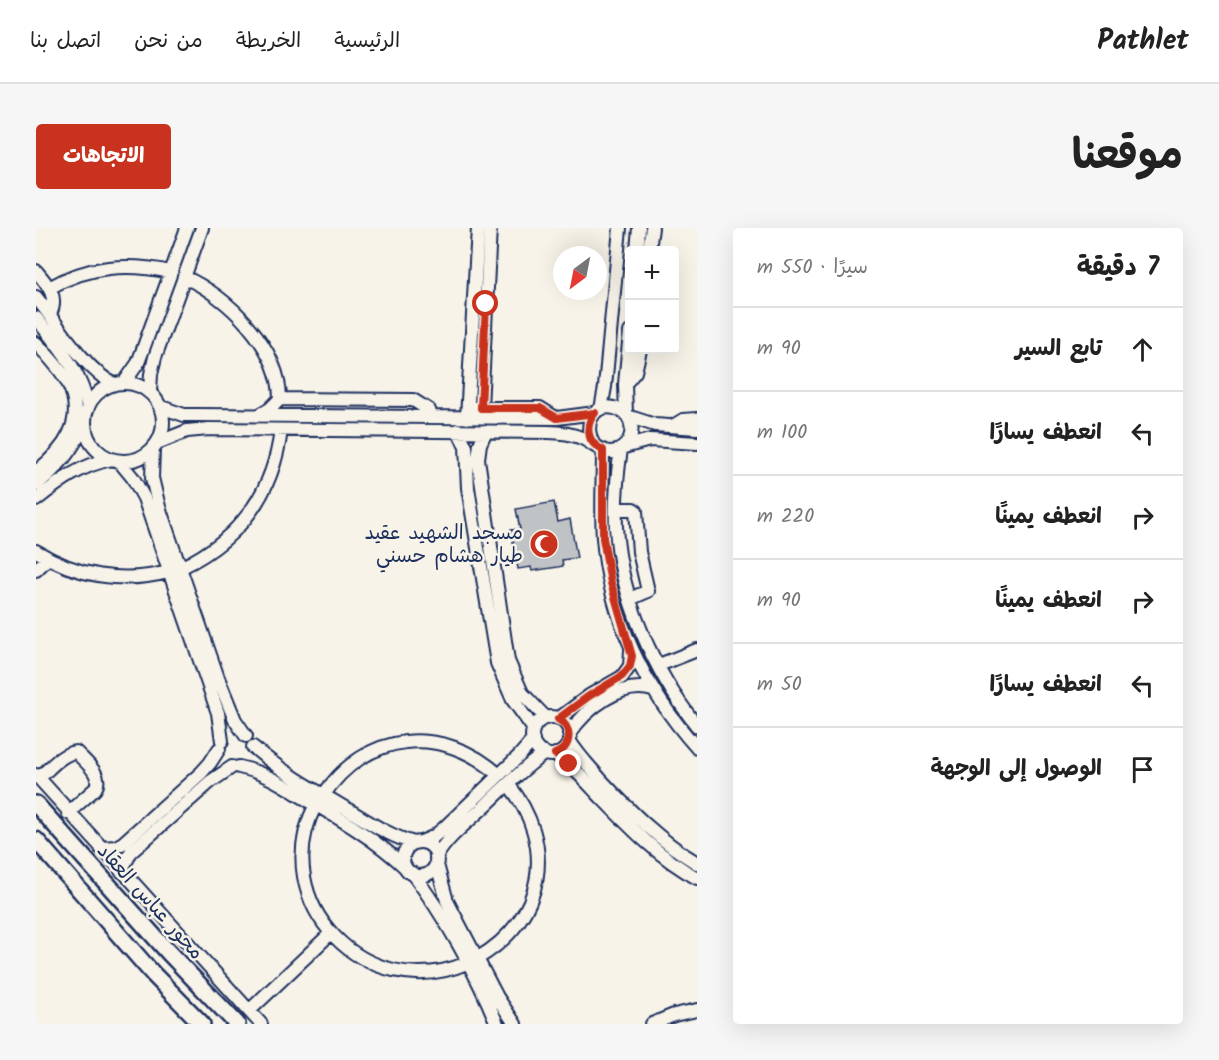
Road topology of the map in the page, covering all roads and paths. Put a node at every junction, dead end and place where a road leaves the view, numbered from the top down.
1 (187, 228) edge
2 (202, 228) edge
3 (478, 228) edge
4 (490, 228) edge
5 (620, 228) edge
6 (639, 228) edge
7 (652, 228) edge
8 (637, 246) edge
9 (650, 246) edge
10 (36, 270) edge
11 (171, 272) junction
12 (184, 277) junction
13 (50, 288) junction
14 (36, 297) edge
15 (50, 314) junction
16 (36, 318) edge
17 (36, 335) edge
18 (36, 343) edge
19 (60, 348) junction
20 (628, 354) edge
21 (639, 354) edge
22 (119, 384) junction
23 (625, 384) junction
24 (150, 392) junction
25 (280, 399) junction
26 (161, 407) junction
27 (88, 408) junction
28 (481, 408) junction
29 (598, 411) junction
30 (467, 412) junction
31 (627, 415) junction
32 (258, 416) junction
33 (431, 417) junction
34 (557, 418) junction
35 (697, 419) edge
36 (85, 421) junction
37 (672, 426) junction
38 (697, 428) edge
39 (281, 430) junction
40 (458, 430) junction
41 (486, 431) junction
42 (697, 443) edge
43 (155, 446) junction
44 (598, 448) junction
45 (622, 448) junction
46 (116, 460) junction
47 (36, 472) edge
48 (36, 485) edge
49 (36, 500) edge
50 (616, 509) junction
51 (36, 551) edge
52 (48, 558) junction
53 (36, 570) edge
54 (174, 570) junction
55 (630, 599) junction
56 (630, 645) junction
57 (697, 650) edge
58 (659, 665) junction
59 (653, 690) junction
60 (552, 718) junction
61 (697, 725) edge
62 (533, 734) junction
63 (569, 737) junction
64 (249, 741) junction
65 (220, 745) junction
66 (697, 748) edge
67 (550, 754) junction
68 (236, 767) junction
69 (37, 777) edge
70 (504, 780) junction
71 (320, 800) junction
72 (36, 804) edge
73 (68, 813) junction
74 (36, 840) edge
75 (418, 842) junction
76 (100, 848) junction
77 (436, 859) junction
78 (697, 863) edge
79 (408, 870) junction
80 (121, 871) junction
81 (697, 878) edge
82 (150, 932) junction
83 (331, 933) junction
84 (134, 952) junction
85 (169, 953) junction
86 (472, 960) junction
87 (154, 975) junction
88 (697, 1010) edge
89 (249, 1011) junction
90 (202, 1024) edge
91 (237, 1024) edge
92 (261, 1024) edge
93 (497, 1024) edge
94 (516, 1024) edge
95 (652, 1024) edge

1 - 11 street
2 - 12 street
3 - 30 street
4 - 28 street
5 - 29 street
6 - 8 street
7 - 9 street
10 - 13 street
11 - 13 street
11 - 22 street
12 - 24 street
12 - 25 street
13 - 15 street
14 - 15 street
15 - 22 street
16 - 19 street
17 - 19 street
18 - 47 street
19 - 27 street
20 - 23 street
21 - 23 street
22 - 24 street
22 - 27 street
23 - 31 street
24 - 26 street
25 - 32 street
25 - 33 street
26 - 32 street
26 - 43 street
27 - 36 street
28 - 30 street
28 - 34 street
29 - 31 street
29 - 34 street
29 - 44 street
30 - 33 street
30 - 34 street
31 - 37 street
31 - 45 street
32 - 33 street
35 - 37 street
36 - 46 street
36 - 48 street
37 - 38 street
39 - 40 street
39 - 43 street
39 - 54 street
40 - 41 street
40 - 62 street
41 - 44 street
41 - 60 street
42 - 45 street
43 - 46 street
43 - 54 street
44 - 45 street
44 - 56 street
45 - 50 street
46 - 49 street
46 - 54 street
50 - 55 street
50 - 55 street
51 - 52 street
52 - 53 street
52 - 54 street
54 - 64 street
54 - 65 street
55 - 58 street
56 - 59 street
56 - 60 street
57 - 58 street
58 - 61 street
59 - 63 street
59 - 66 street
60 - 62 street
60 - 63 street
62 - 67 street
62 - 70 street
63 - 67 street
63 - 78 street
64 - 65 street
64 - 68 street
64 - 71 street
65 - 68 street
65 - 76 street
67 - 70 street
67 - 81 street
68 - 71 street
68 - 80 street
69 - 73 street
69 - 73 street
70 - 71 street
70 - 75 street
70 - 77 street
70 - 86 street
71 - 75 street
71 - 79 street
71 - 83 street
72 - 82 main road, محور عباس العقاد
73 - 76 street
74 - 84 main road
75 - 77 street
75 - 79 street
76 - 80 street
77 - 79 street
77 - 86 street
79 - 86 street
80 - 89 street
82 - 84 main road
82 - 85 main road, محور عباس العقاد
83 - 86 street
83 - 89 street
84 - 87 main road
85 - 87 main road
85 - 91 main road, محور عباس العقاد
86 - 93 street
86 - 94 street
87 - 90 main road
88 - 95 street
89 - 92 street

